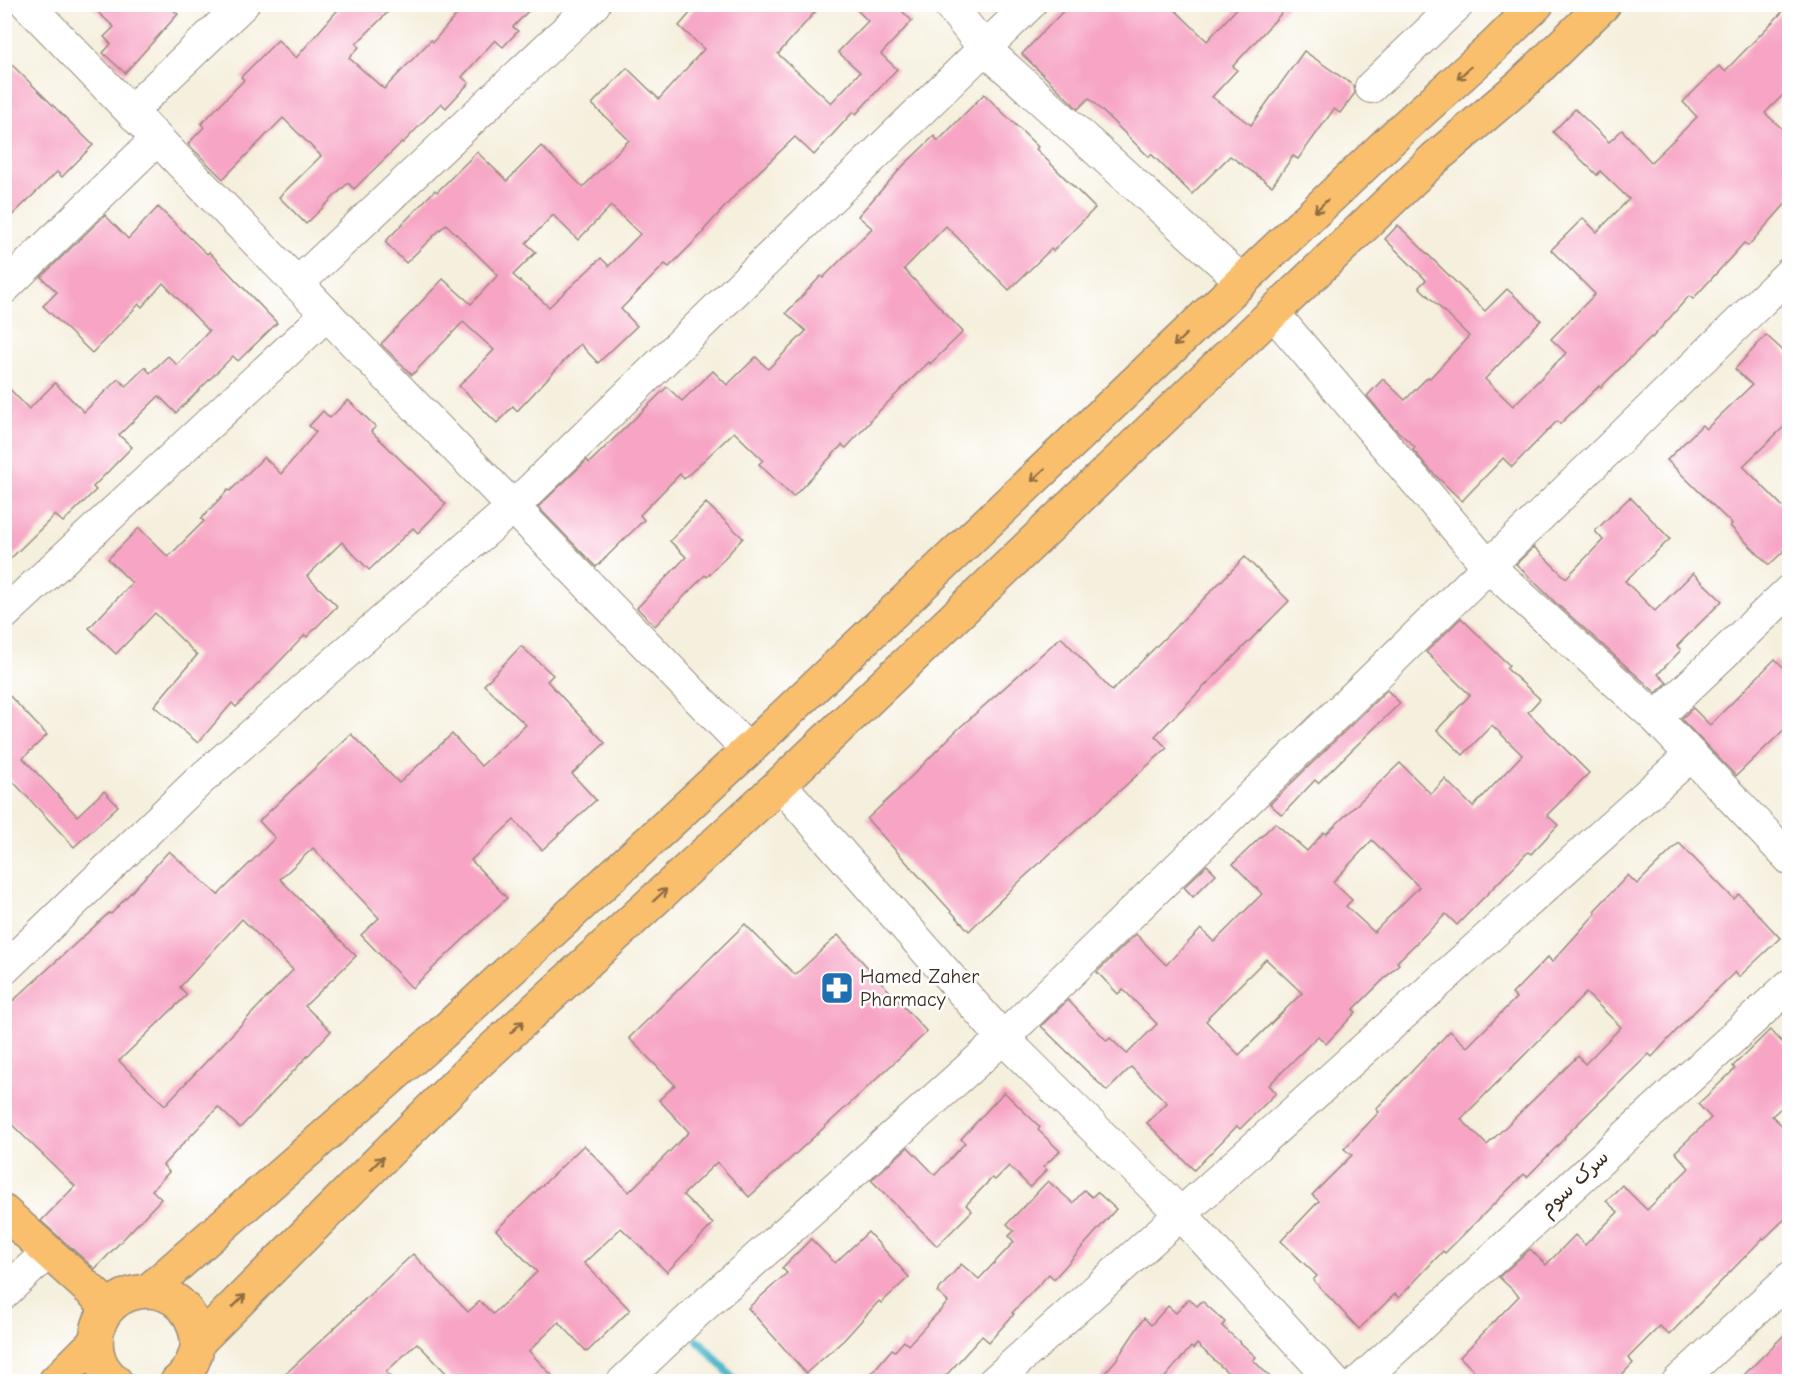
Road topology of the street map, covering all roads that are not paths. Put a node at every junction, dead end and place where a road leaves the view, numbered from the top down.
1 (27, 4) edge
2 (243, 4) edge
3 (594, 4) edge
4 (949, 4) edge
5 (1030, 4) edge
6 (1458, 4) edge
7 (1537, 4) edge
8 (1604, 4) edge
9 (1493, 47) junction
10 (984, 48) junction
11 (1522, 84) junction
12 (1371, 87) dead end
13 (130, 111) junction
14 (1401, 130) junction
15 (157, 139) junction
16 (1434, 159) junction
17 (1242, 281) junction
18 (1786, 283) edge
19 (297, 284) junction
20 (4, 288) edge
21 (327, 314) junction
22 (1274, 314) junction
23 (513, 507) junction
24 (1488, 566) junction
25 (1790, 590) edge
26 (4, 614) edge
27 (1656, 718) junction
28 (748, 750) junction
29 (1691, 755) junction
30 (780, 784) junction
31 (1790, 859) edge
32 (4, 969) edge
33 (1790, 985) edge
34 (1003, 1038) junction
35 (4, 1212) edge
36 (1180, 1212) junction
37 (48, 1252) junction
38 (1790, 1278) edge
39 (148, 1291) junction
40 (4, 1293) edge
41 (109, 1307) junction
42 (96, 1341) junction
43 (198, 1342) junction
44 (181, 1380) edge
45 (55, 1382) edge
46 (116, 1382) edge
47 (623, 1382) edge
48 (994, 1382) edge
49 (1334, 1382) edge
50 (1359, 1382) edge
51 (1678, 1382) edge

1 - 13 street
2 - 13 street
3 - 19 street
4 - 10 street
5 - 10 street
6 - 12 street
7 - 9 main road
8 - 11 main road
9 - 11 main road
9 -> 14 main road
10 - 17 street
10 - 23 street
11 - 16 main road
13 - 15 street
14 - 16 main road
14 -> 17 main road
15 - 19 street
15 - 20 street
16 - 22 main road
17 -> 28 main road
18 - 24 street
19 - 21 street
21 - 23 street
21 - 26 street
22 - 24 street
22 - 30 main road
23 - 28 street
23 - 32 street
24 - 27 street
24 - 34 street
25 - 27 street
27 - 29 street
28 - 39 main road
29 - 31 street
29 - 36 street
30 - 34 street
43 -> 30 main road
33 - 50 street, سرک سوم
34 - 36 street
34 - 47 street
35 - 37 main road
36 - 48 street
36 - 49 street
37 - 40 street
37 - 41 main road
38 - 51 street
39 - 41 main road
39 - 43 main road
41 - 42 main road
42 - 45 main road
42 - 46 main road
43 - 44 main road

